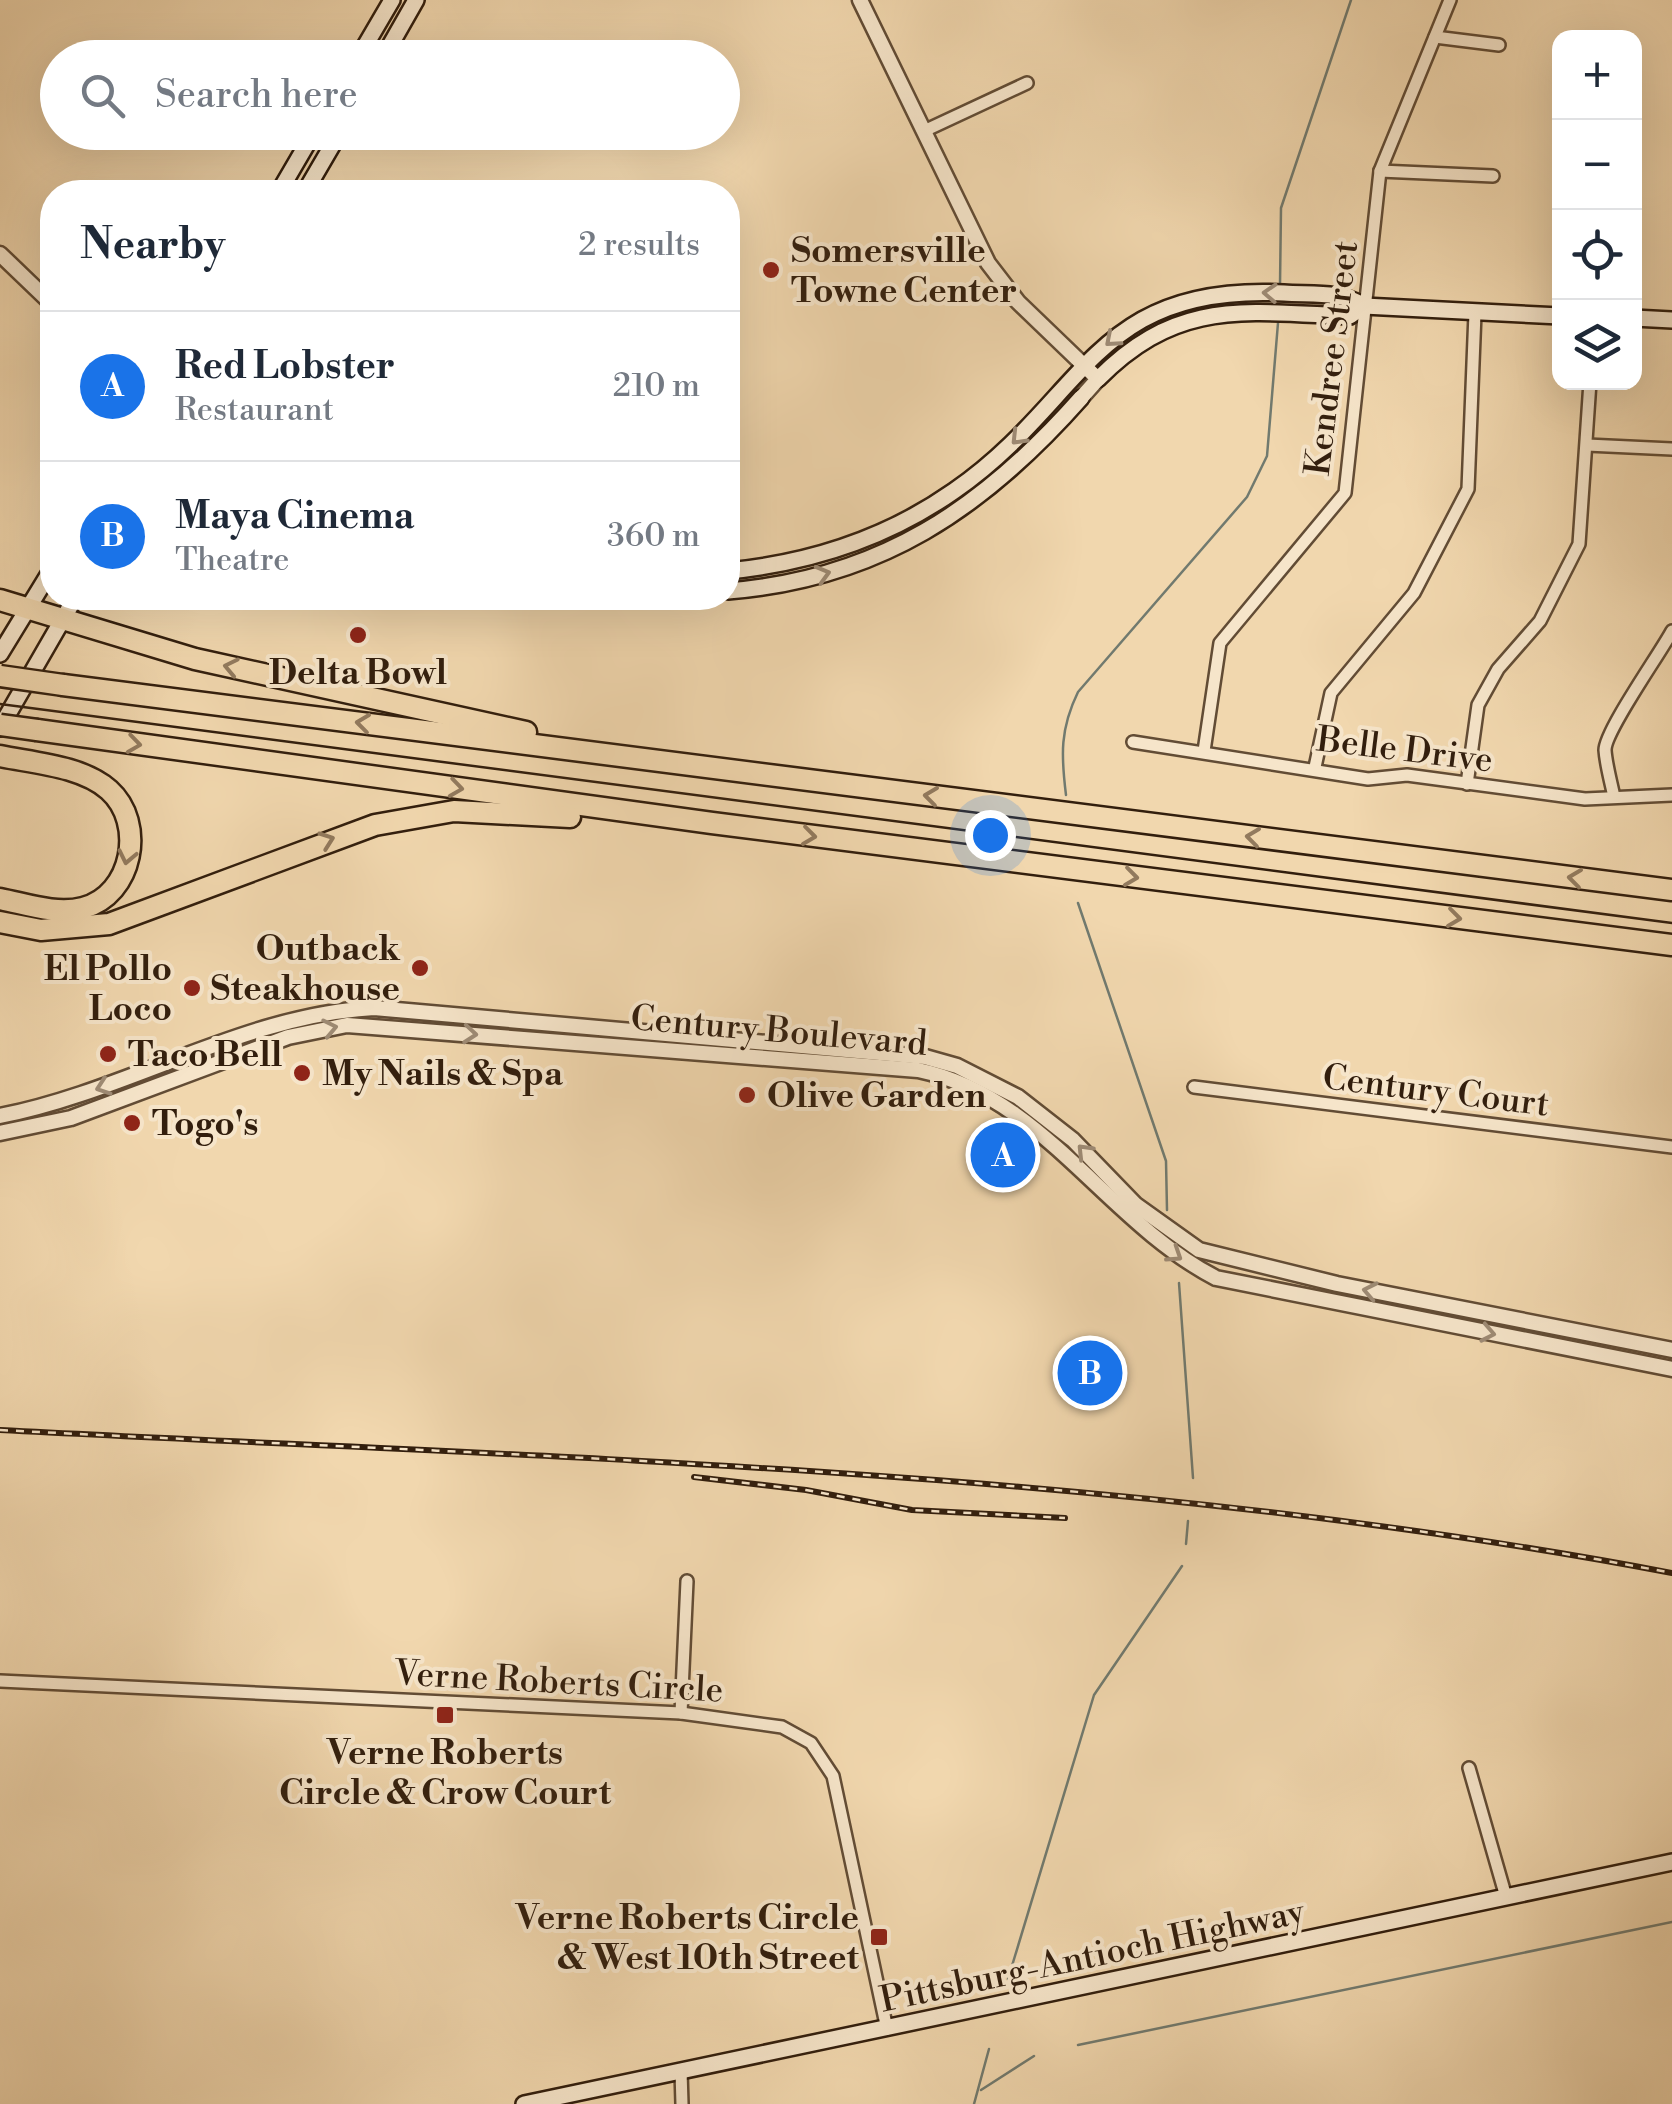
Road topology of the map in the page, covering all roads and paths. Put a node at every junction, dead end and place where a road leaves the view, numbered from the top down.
1 (392, 0) edge
2 (416, 0) edge
3 (860, 0) edge
4 (1450, 0) edge
5 (1435, 37) junction
6 (369, 40) edge
7 (393, 40) edge
8 (1499, 44) dead end
9 (1027, 83) dead end
10 (924, 131) junction
11 (304, 150) edge
12 (330, 150) edge
13 (1380, 171) junction
14 (1493, 176) dead end
15 (286, 180) edge
16 (312, 180) edge
17 (0, 256) edge
18 (40, 293) edge
19 (1364, 306) junction
20 (1475, 312) junction
21 (1552, 316) edge
22 (1642, 318) edge
23 (1672, 320) edge
24 (1084, 366) junction
25 (1098, 379) junction
26 (1590, 390) edge
27 (1081, 398) joint
28 (1587, 445) junction
29 (1672, 450) edge
30 (740, 569) edge
31 (740, 589) edge
32 (40, 590) edge
33 (0, 600) edge
34 (28, 610) junction
35 (68, 610) edge
36 (62, 621) junction
37 (1672, 632) edge
38 (0, 654) edge
39 (0, 676) edge
40 (0, 727) edge
41 (1133, 742) dead end
42 (1204, 751) junction
43 (10, 758) edge
44 (668, 762) junction
45 (1316, 767) junction
46 (1467, 784) junction
47 (1672, 795) edge
48 (1614, 797) junction
49 (712, 823) junction
50 (1672, 890) edge
51 (0, 898) edge
52 (0, 922) edge
53 (1672, 946) edge
54 (1194, 1087) dead end
55 (0, 1116) edge
56 (0, 1133) edge
57 (1672, 1147) edge
58 (1672, 1350) edge
59 (1672, 1368) edge
60 (688, 1582) dead end
61 (0, 1681) edge
62 (681, 1714) junction
63 (1469, 1768) dead end
64 (1672, 1862) edge
65 (1506, 1896) junction
66 (887, 2029) junction
67 (681, 2072) junction
68 (524, 2104) edge
69 (682, 2104) edge

1 - 6 main road
2 - 7 main road
3 - 10 street
4 - 5 street, Kendree Street
5 - 8 street
5 - 13 street, Kendree Street
9 - 10 street
10 - 24 street
11 - 15 main road
12 - 16 main road
13 - 14 street
13 - 19 street, Kendree Street
17 - 18 street
19 - 20 main road
19 -> 24 main road
19 - 25 main road
19 - 42 street, Kendree Street
20 - 21 main road
20 - 45 street
22 - 23 main road
24 - 25 street
24 -> 30 main road
25 - 27 street
26 - 28 street
31 -> 27 main road
28 - 29 street
28 - 46 street
32 - 34 main road
33 - 34 highway
34 - 36 highway
34 - 38 main road
35 - 36 main road
36 - 40 main road
44 -> 36 highway
37 - 48 street
44 -> 39 highway, bridge
40 -> 49 highway, bridge
41 - 42 street, Belle Drive
42 - 45 street, Belle Drive
43 -> 51 highway
50 -> 44 highway
45 - 46 street, Belle Drive
46 - 48 street, Belle Drive
47 - 48 street, Belle Drive
52 -> 49 highway
49 -> 53 highway
54 - 57 street, Century Court
58 -> 55 street, Century Boulevard
56 -> 59 street, Century Boulevard
60 - 62 street
61 - 62 street, Verne Roberts Circle
62 - 66 street, Verne Roberts Circle
63 - 65 street
64 - 65 main road, Pittsburg-Antioch Highway
65 - 66 main road, Pittsburg-Antioch Highway
66 - 67 main road, Pittsburg-Antioch Highway
67 - 68 main road, Pittsburg-Antioch Highway
67 - 69 street

